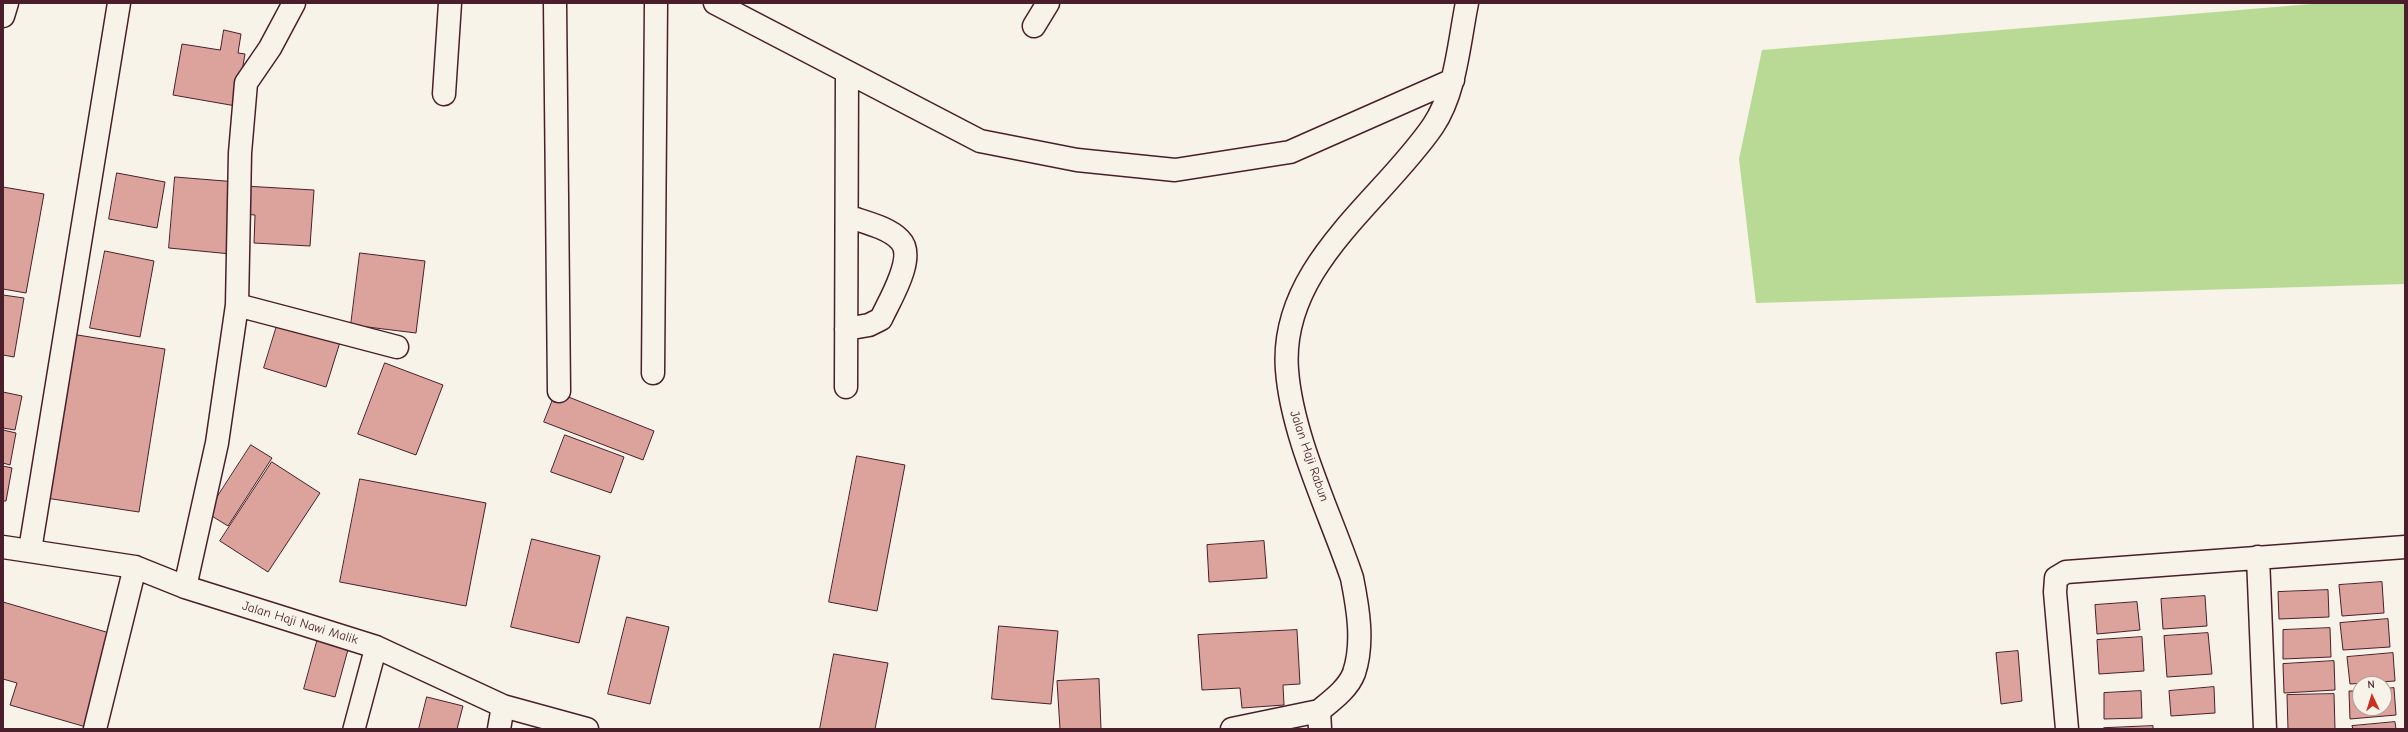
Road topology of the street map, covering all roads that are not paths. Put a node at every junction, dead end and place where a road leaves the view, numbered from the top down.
1 (7, 3) edge
2 (119, 3) edge
3 (294, 3) edge
4 (450, 3) edge
5 (555, 3) edge
6 (656, 3) edge
7 (714, 3) edge
8 (1048, 3) edge
9 (1467, 3) edge
10 (3, 16) edge
11 (1034, 26) dead end
12 (847, 72) junction
13 (1453, 80) junction
14 (444, 94) dead end
15 (847, 216) junction
16 (237, 305) junction
17 (846, 329) junction
18 (397, 347) dead end
19 (653, 373) dead end
20 (846, 387) dead end
21 (560, 391) dead end
22 (3, 547) edge
23 (2405, 547) edge
24 (30, 550) junction
25 (2258, 557) junction
26 (135, 566) junction
27 (185, 587) junction
28 (376, 647) junction
29 (503, 706) junction
30 (1319, 720) edge
31 (95, 729) edge
32 (354, 729) edge
33 (498, 729) edge
34 (587, 729) edge
35 (1232, 729) edge
36 (2067, 729) edge
37 (2264, 729) edge

1 - 10 street
2 - 24 street
3 - 16 street
4 - 14 street
5 - 21 street
6 - 19 street
7 - 12 street
8 - 11 street
9 - 13 street, Jalan Haji Rabun
12 - 13 street
12 - 15 street
13 - 30 street, Jalan Haji Rabun
15 - 17 street
15 - 17 street
16 - 18 street
16 - 27 street
17 - 20 street
22 - 24 street, Jalan Haji Nawi Malik
23 - 25 street
24 - 26 street, Jalan Haji Nawi Malik
25 - 36 street
25 - 37 street
26 - 27 street, Jalan Haji Nawi Malik
26 - 31 street
27 - 28 street, Jalan Haji Nawi Malik
28 - 29 street, Jalan Haji Nawi Malik
28 - 32 lane
29 - 33 street
29 - 34 street, Jalan Haji Nawi Malik
30 - 35 street

